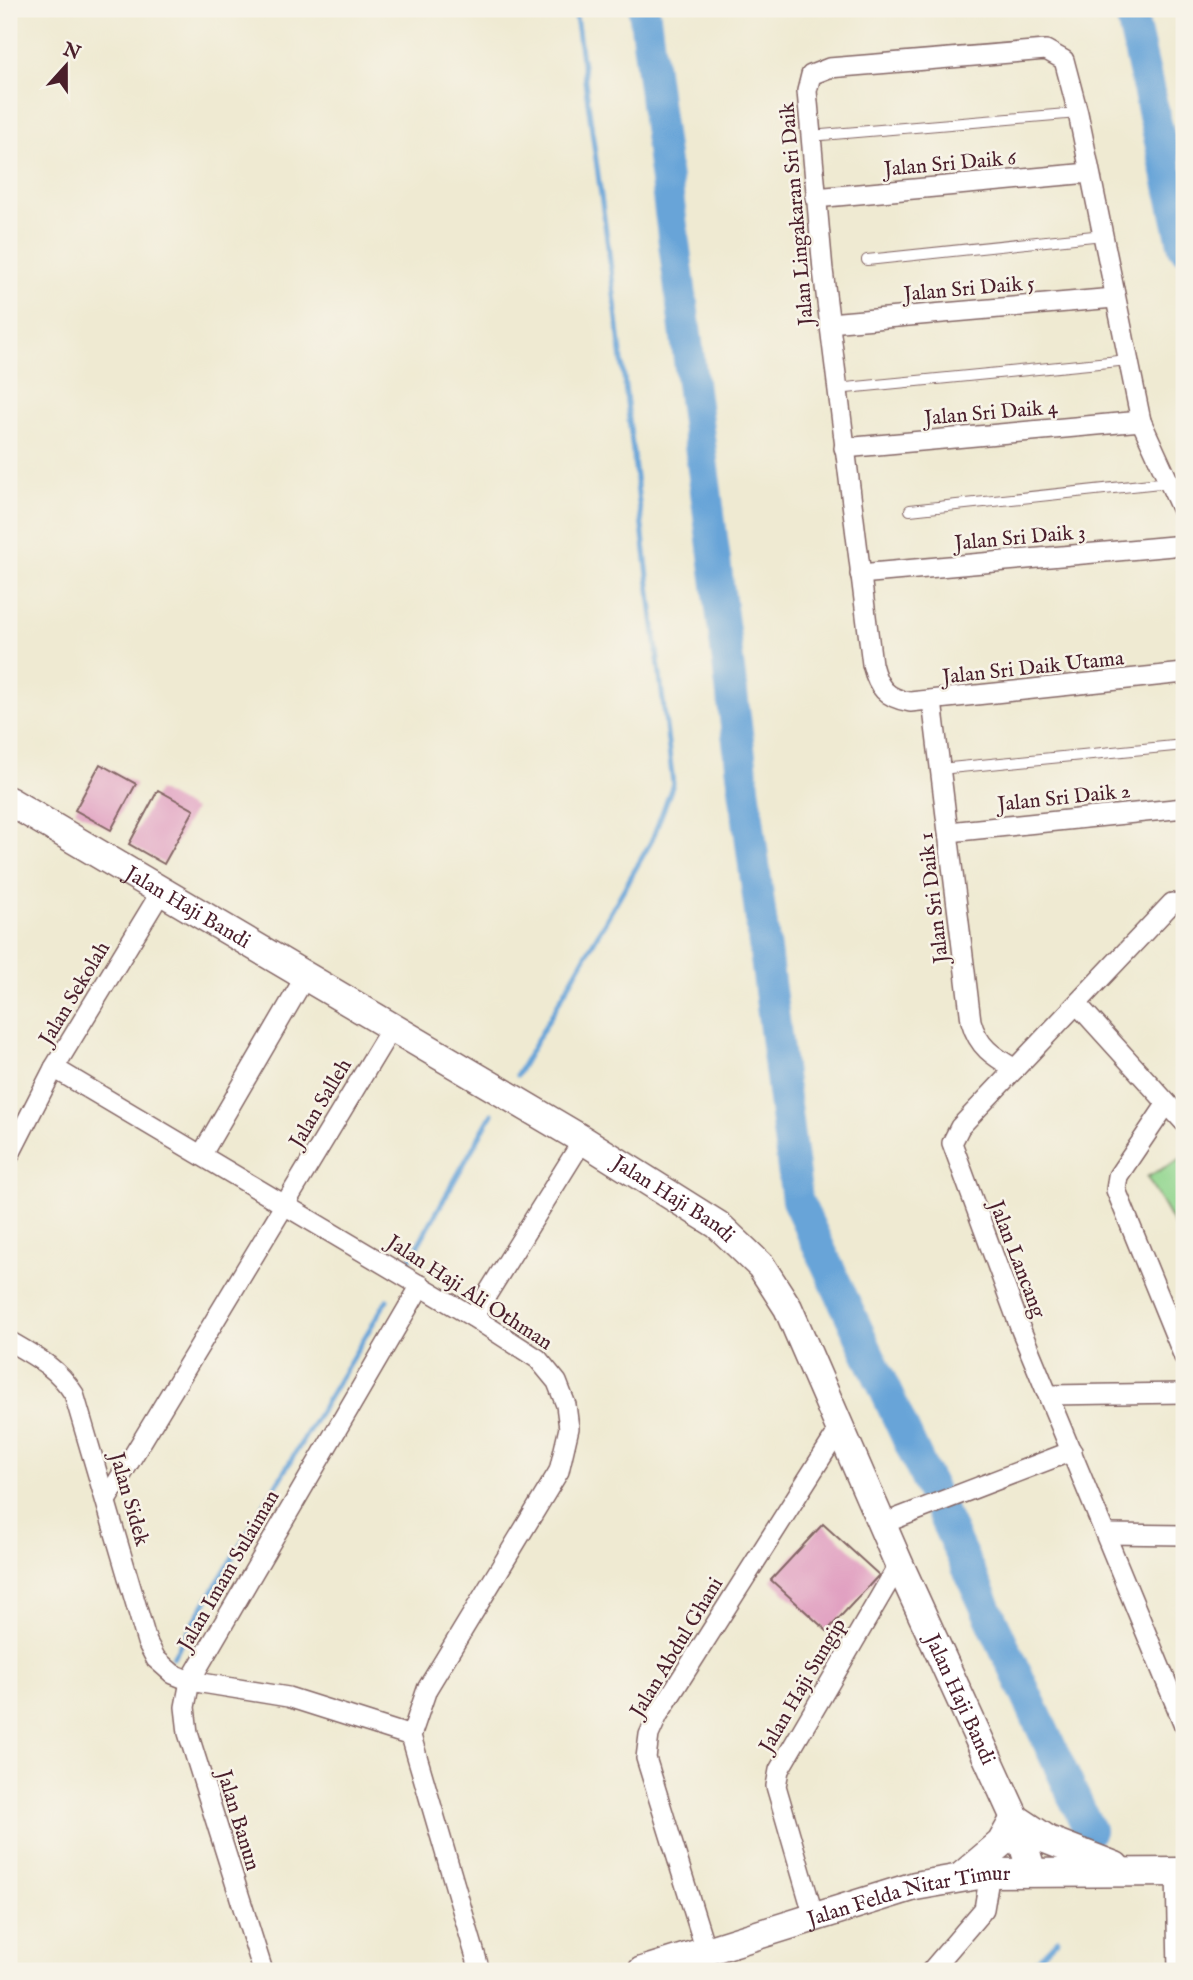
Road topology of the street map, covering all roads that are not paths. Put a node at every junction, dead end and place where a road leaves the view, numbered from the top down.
1 (1078, 113) junction
2 (809, 136) junction
3 (1089, 173) junction
4 (815, 198) junction
5 (1104, 235) junction
6 (867, 260) dead end
7 (1114, 298) junction
8 (829, 323) junction
9 (1130, 360) junction
10 (836, 389) junction
11 (1141, 421) junction
12 (844, 448) junction
13 (1169, 482) junction
14 (910, 510) dead end
15 (1184, 514) edge
16 (1184, 545) edge
17 (860, 574) junction
18 (1184, 673) edge
19 (888, 695) joint
20 (932, 701) junction
21 (1184, 745) edge
22 (940, 769) junction
23 (9, 801) edge
24 (1184, 808) edge
25 (949, 832) junction
26 (161, 892) junction
27 (1172, 904) dead end
28 (305, 977) junction
29 (1078, 1005) junction
30 (392, 1027) junction
31 (54, 1068) junction
32 (1015, 1069) junction
33 (1166, 1105) junction
34 (1184, 1122) edge
35 (583, 1140) junction
36 (202, 1154) junction
37 (9, 1156) edge
38 (287, 1203) junction
39 (421, 1285) junction
40 (473, 1317) junction
41 (9, 1341) edge
42 (1184, 1357) edge
43 (1184, 1393) edge
44 (1049, 1395) junction
45 (840, 1429) junction
46 (1072, 1451) junction
47 (107, 1499) junction
48 (881, 1524) junction
49 (1107, 1534) junction
50 (1184, 1535) edge
51 (899, 1564) junction
52 (190, 1681) junction
53 (1184, 1725) edge
54 (411, 1736) junction
55 (1015, 1818) junction
56 (1032, 1872) junction
57 (1134, 1872) junction
58 (1180, 1872) edge
59 (990, 1873) junction
60 (962, 1876) junction
61 (814, 1917) junction
62 (706, 1951) junction
63 (263, 1971) edge
64 (480, 1971) edge
65 (642, 1971) edge
66 (931, 1971) edge
67 (1178, 1971) edge

1 - 2 lane
1 - 2 street, Jalan Lingakaran Sri Daik
1 - 3 street, Jalan Lingakaran Sri Daik
2 - 4 street, Jalan Lingakaran Sri Daik
3 - 4 street, Jalan Sri Daik 6
3 - 5 street, Jalan Lingakaran Sri Daik
4 - 8 street, Jalan Lingakaran Sri Daik
5 - 6 lane
5 - 7 street, Jalan Lingakaran Sri Daik
7 - 8 street, Jalan Sri Daik 5
7 - 9 street, Jalan Lingakaran Sri Daik
8 - 10 street, Jalan Lingakaran Sri Daik
9 - 10 lane
9 - 11 street, Jalan Lingakaran Sri Daik
10 - 12 street, Jalan Lingakaran Sri Daik
11 - 12 street, Jalan Sri Daik 4
11 - 13 street, Jalan Lingakaran Sri Daik
12 - 17 street, Jalan Lingakaran Sri Daik
13 - 14 lane
13 - 15 street, Jalan Lingakaran Sri Daik
16 - 17 street, Jalan Sri Daik 3
17 - 19 street, Jalan Lingakaran Sri Daik
18 - 20 street, Jalan Sri Daik Utama
19 - 20 street, Jalan Sri Daik Utama
20 - 22 street, Jalan Sri Daik 1
21 - 22 lane
22 - 25 street, Jalan Sri Daik 1
23 - 26 street, Jalan Haji Bandi
24 - 25 street, Jalan Sri Daik 2
25 - 32 street, Jalan Sri Daik 1
26 - 28 street, Jalan Haji Bandi
26 - 31 street, Jalan Sekolah
27 - 29 street, Jalan Lancang
28 - 30 street, Jalan Haji Bandi
28 - 36 street
29 - 32 street, Jalan Lancang
29 - 33 street
30 - 35 street, Jalan Haji Bandi
30 - 38 street, Jalan Salleh
31 - 36 street, Jalan Haji Ali Othman
31 - 37 street, Jalan Sekolah
32 - 44 street, Jalan Lancang
33 - 34 street
33 - 42 street
35 - 40 street
35 - 45 street, Jalan Haji Bandi
36 - 38 street, Jalan Haji Ali Othman
38 - 39 street, Jalan Haji Ali Othman
38 - 47 street, Jalan Salleh
39 - 40 street, Jalan Haji Ali Othman
39 - 52 street, Jalan Imam Sulaiman
40 - 54 street, Jalan Haji Ali Othman
41 - 47 street, Jalan Sidek
43 - 44 street
44 - 46 street, Jalan Lancang
45 - 48 street, Jalan Haji Bandi
45 - 62 street, Jalan Abdul Ghani
46 - 48 street
46 - 49 street, Jalan Lancang
47 - 52 street, Jalan Sidek
48 - 51 street, Jalan Haji Bandi
49 - 50 street
49 - 53 street, Jalan Lancang
51 - 55 street, Jalan Haji Bandi
51 - 61 street, Jalan Haji Sungip
52 - 54 street, Jalan Imam Sulaiman
52 - 63 street, Jalan Banun
54 - 64 street
55 - 56 street, Jalan Haji Bandi
55 - 57 street
55 - 60 street
56 - 57 street, Jalan Felda Nitar Timur
56 - 59 street, Jalan Felda Nitar Timur
57 - 58 street, Jalan Felda Nitar Timur
58 - 67 street
59 - 60 street, Jalan Felda Nitar Timur
59 - 66 street
60 - 61 street, Jalan Felda Nitar Timur
61 - 62 street, Jalan Felda Nitar Timur
62 - 65 street, Jalan Felda Nitar Timur

